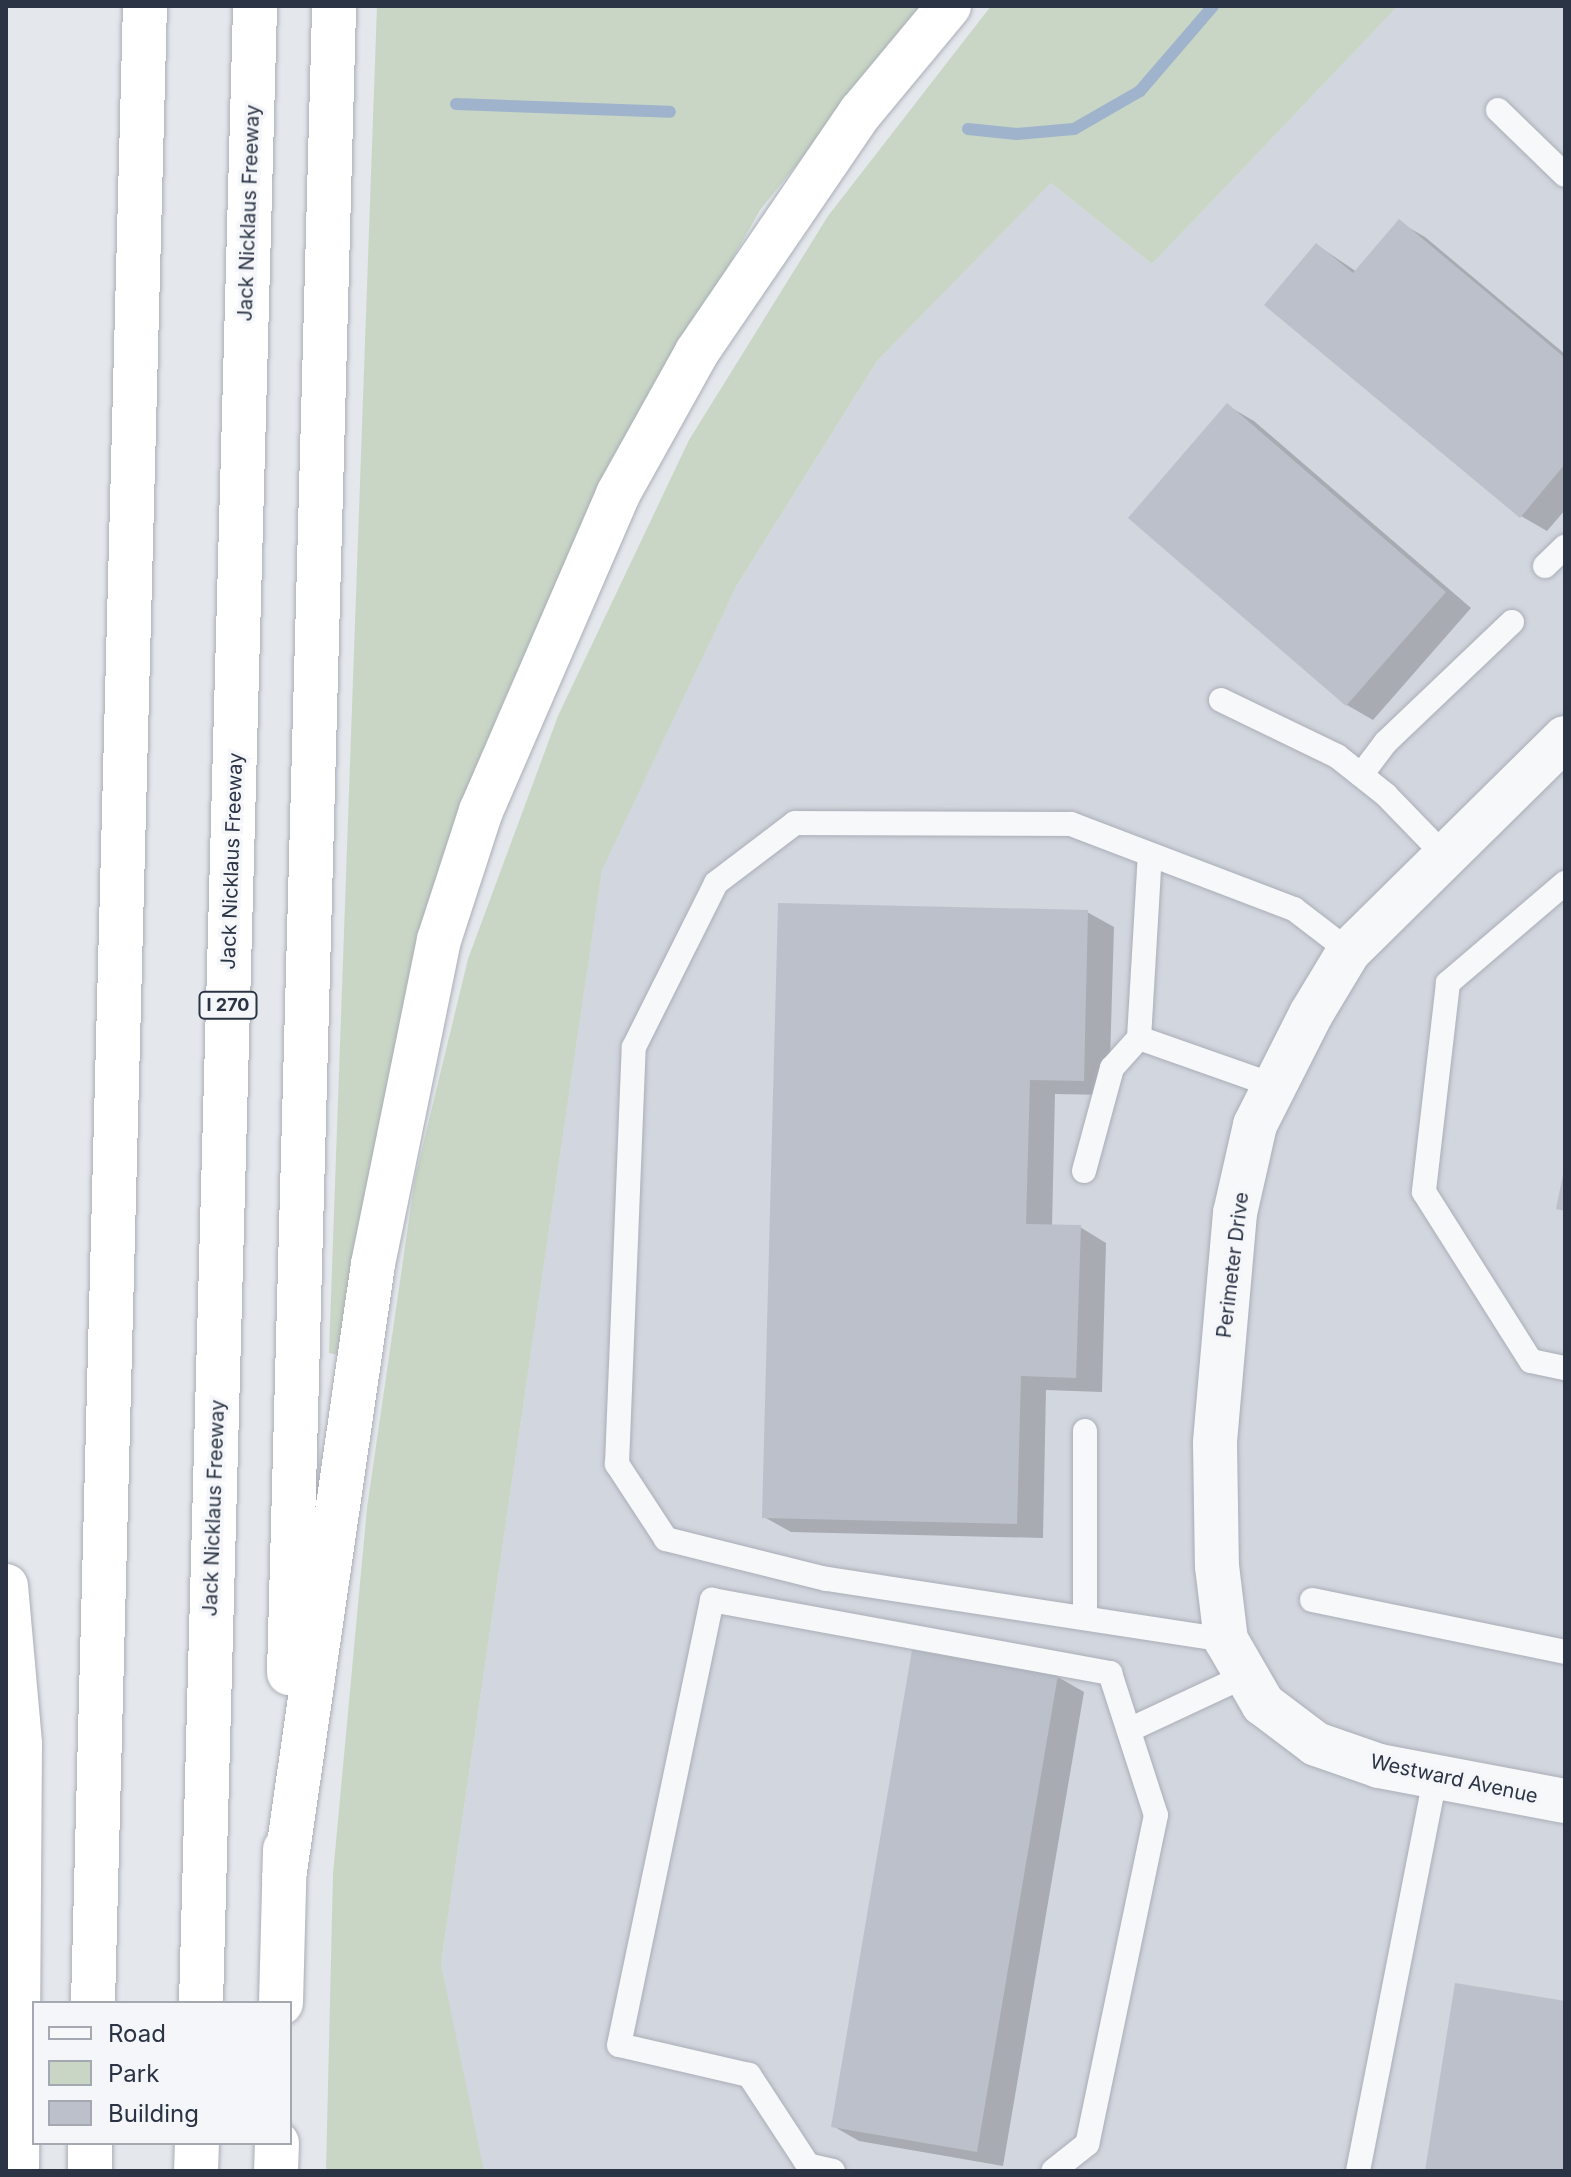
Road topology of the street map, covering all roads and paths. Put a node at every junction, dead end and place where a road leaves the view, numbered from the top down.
1 (145, 6) edge
2 (255, 6) edge
3 (334, 6) edge
4 (949, 6) edge
5 (1498, 110) dead end
6 (1565, 175) edge
7 (1565, 547) edge
8 (1545, 566) dead end
9 (1512, 622) dead end
10 (1221, 700) dead end
11 (1565, 738) edge
12 (1361, 775) junction
13 (1150, 855) junction
14 (1446, 857) junction
15 (1565, 883) edge
16 (1349, 951) junction
17 (1139, 1038) junction
18 (1275, 1086) junction
19 (1084, 1171) dead end
20 (1565, 1368) edge
21 (1085, 1431) dead end
22 (6, 1586) edge
23 (1312, 1600) dead end
24 (1085, 1618) junction
25 (1565, 1652) edge
26 (1245, 1673) junction
27 (1129, 1730) junction
28 (1435, 1777) junction
29 (1565, 1801) edge
30 (284, 1878) junction
31 (93, 2001) edge
32 (201, 2001) edge
33 (281, 2001) edge
34 (90, 2145) edge
35 (197, 2145) edge
36 (277, 2145) edge
37 (17, 2171) edge
38 (90, 2171) edge
39 (196, 2171) edge
40 (276, 2171) edge
41 (833, 2171) edge
42 (1053, 2171) edge
43 (1358, 2171) edge

1 - 31 highway
2 - 32 highway, Jack Nicklaus Freeway / I 270
3 - 30 highway
4 - 30 highway
5 - 6 lane
7 - 8 lane
9 - 12 lane
10 - 12 lane
11 - 14 street, Perimeter Drive
12 - 14 lane
13 - 16 lane
13 - 17 lane
13 - 24 lane
14 - 16 street, Perimeter Drive
15 - 20 lane
16 - 18 street, Perimeter Drive
17 - 18 lane
17 - 19 lane
18 - 26 street, Perimeter Drive
21 - 24 lane
22 - 37 highway
23 - 25 lane
24 - 26 lane
26 - 27 lane
26 - 28 street, Westward Avenue
27 - 41 lane
27 - 42 lane
28 - 29 street, Westward Avenue
28 - 43 lane
30 - 33 highway
34 - 38 highway
35 - 39 highway
36 - 40 highway

